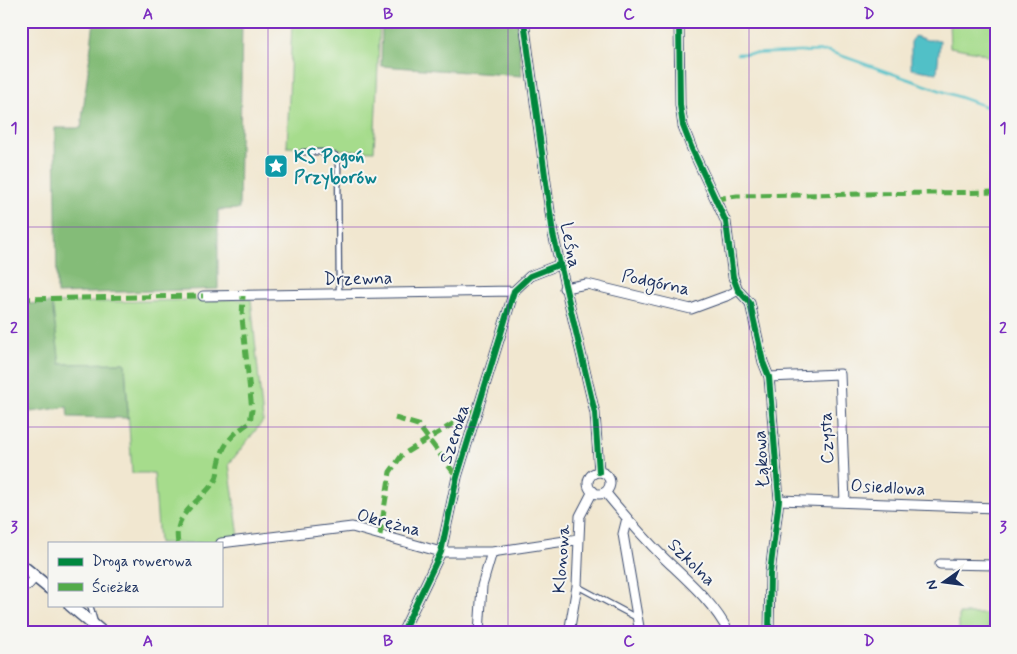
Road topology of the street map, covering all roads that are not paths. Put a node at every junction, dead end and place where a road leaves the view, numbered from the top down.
1 (524, 21) edge
2 (679, 21) edge
3 (302, 152) dead end
4 (558, 265) junction
5 (564, 288) junction
6 (738, 290) junction
7 (514, 291) junction
8 (339, 294) junction
9 (203, 296) dead end
10 (769, 377) junction
11 (599, 472) junction
12 (593, 492) junction
13 (605, 492) junction
14 (778, 500) junction
15 (845, 502) junction
16 (996, 508) edge
17 (627, 518) junction
18 (578, 539) junction
19 (222, 543) edge
20 (441, 552) junction
21 (492, 552) junction
22 (940, 564) dead end
23 (996, 565) edge
24 (21, 566) edge
25 (35, 577) junction
26 (577, 586) junction
27 (21, 587) edge
28 (48, 587) edge
29 (71, 606) edge
30 (90, 606) edge
31 (637, 618) junction
32 (100, 630) edge
33 (402, 633) edge
34 (480, 633) edge
35 (569, 633) edge
36 (640, 633) edge
37 (729, 633) edge
38 (769, 633) edge

1 - 4 street, Leśna
2 - 6 street, Łąkowa
3 - 8 lane
4 - 5 street, Leśna
4 - 7 street
5 - 6 street, Podgórna
5 - 11 street, Leśna
6 - 10 street, Łąkowa
7 - 8 street, Drzewna
7 - 20 street, Szeroka
8 - 9 street, Drzewna
10 - 14 street, Łąkowa
10 - 15 street, Czysta
11 - 12 street
11 - 13 street
12 - 13 street
12 - 18 street, Klonowa
13 - 17 street
14 - 15 street, Osiedlowa
14 - 38 street, Łąkowa
15 - 16 street, Osiedlowa
17 - 31 street
17 - 37 street, Szkolna
18 - 21 street, Okrężna
18 - 26 street, Klonowa
19 - 20 street, Okrężna
20 - 21 street, Okrężna
20 - 33 street, Szeroka
21 - 34 street
22 - 23 street
24 - 25 main road
25 - 27 street
25 - 28 main road
26 - 31 lane
26 - 35 street, Klonowa
29 - 32 main road
30 - 32 lane
31 - 36 street

